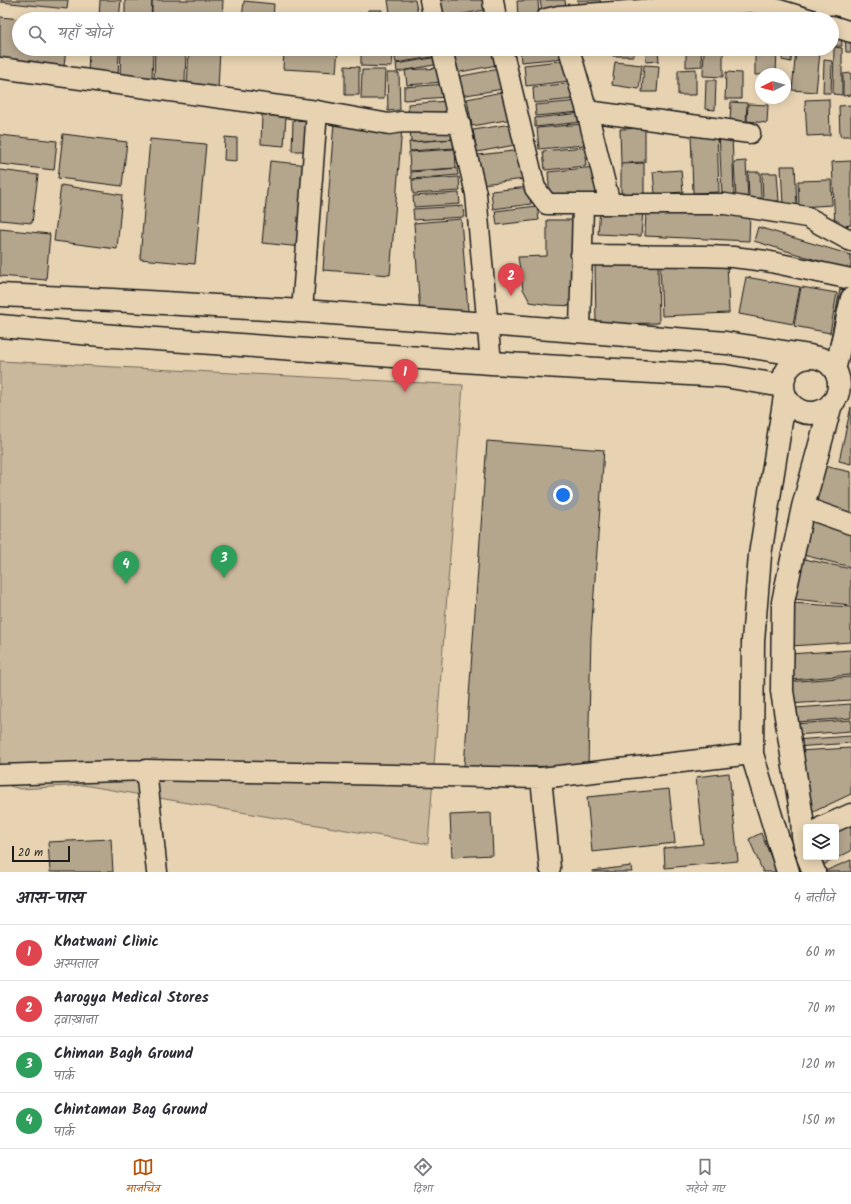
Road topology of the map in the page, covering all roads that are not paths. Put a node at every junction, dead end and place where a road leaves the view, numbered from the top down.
1 (430, 0) edge
2 (493, 0) edge
3 (433, 12) edge
4 (495, 12) edge
5 (629, 12) edge
6 (786, 12) edge
7 (839, 28) edge
8 (851, 32) edge
9 (444, 56) edge
10 (504, 56) edge
11 (571, 56) edge
12 (0, 68) edge
13 (317, 111) junction
14 (587, 111) junction
15 (460, 123) junction
16 (750, 133) dead end
17 (583, 204) junction
18 (610, 204) junction
19 (851, 241) edge
20 (581, 255) junction
21 (851, 279) edge
22 (0, 295) edge
23 (851, 298) edge
24 (302, 311) junction
25 (488, 324) junction
26 (0, 326) edge
27 (580, 331) junction
28 (810, 356) junction
29 (491, 363) junction
30 (841, 375) edge
31 (784, 391) junction
32 (831, 404) junction
33 (803, 507) junction
34 (851, 524) edge
35 (752, 754) junction
36 (146, 770) junction
37 (0, 775) edge
38 (541, 778) junction
39 (851, 814) edge
40 (804, 824) edge
41 (833, 824) edge
42 (809, 860) edge
43 (550, 868) dead end
44 (157, 872) edge
45 (788, 872) edge
46 (814, 872) edge

1 - 3 street
2 - 4 street
5 - 6 street
7 - 8 street
9 - 15 street
10 - 17 street
11 - 14 street
12 - 13 street
13 - 15 street
13 - 24 street
14 - 16 street
14 - 18 street
15 - 25 street
17 - 18 street
17 - 20 street
18 - 19 street
20 - 21 street
20 - 27 street
22 - 24 main road
23 - 30 street
24 - 25 main road
25 - 27 main road
25 - 29 street
26 - 29 main road
27 - 28 main road
28 - 30 main road
28 - 31 main road
29 - 31 main road
30 - 32 main road
31 - 32 main road
31 - 35 main road
32 - 33 main road
33 - 34 street
33 - 40 main road
35 - 38 street
35 - 45 main road
36 - 37 street
36 - 38 street
36 - 44 street
38 - 43 street
39 - 41 street
42 - 46 main road

